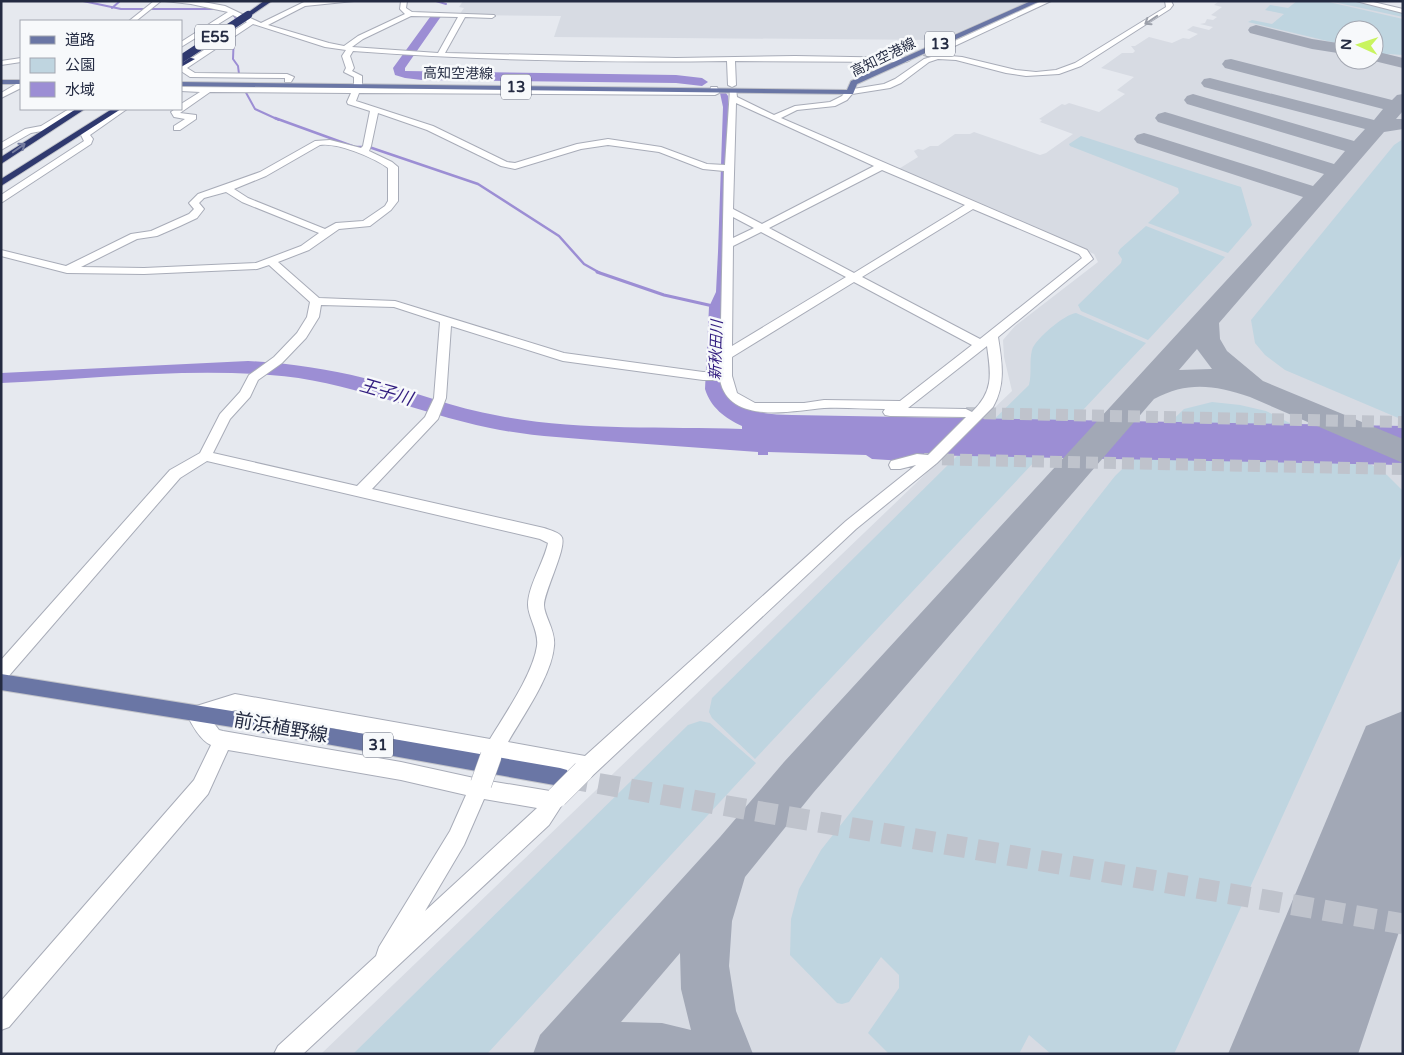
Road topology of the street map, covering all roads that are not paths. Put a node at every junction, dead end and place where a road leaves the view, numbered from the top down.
1 (158, 1) edge
2 (168, 1) edge
3 (256, 1) edge
4 (269, 1) edge
5 (276, 1) edge
6 (351, 1) edge
7 (404, 1) edge
8 (1036, 1) edge
9 (1048, 1) edge
10 (1168, 1) edge
11 (1359, 1) edge
12 (329, 2) edge
13 (240, 7) junction
14 (231, 10) junction
15 (1403, 11) edge
16 (410, 14) junction
17 (463, 16) junction
18 (492, 16) dead end
19 (250, 18) junction
20 (133, 20) edge
21 (262, 25) junction
22 (182, 45) edge
23 (182, 45) edge
24 (943, 47) junction
25 (348, 48) junction
26 (440, 55) junction
27 (182, 58) edge
28 (961, 58) junction
29 (20, 60) edge
30 (731, 60) junction
31 (906, 60) junction
32 (1, 63) edge
33 (182, 64) edge
34 (999, 70) junction
35 (1031, 74) junction
36 (182, 79) edge
37 (288, 80) junction
38 (1054, 80) dead end
39 (1, 82) edge
40 (182, 84) edge
41 (358, 85) junction
42 (1036, 85) dead end
43 (20, 86) edge
44 (20, 86) edge
45 (20, 86) edge
46 (1, 87) edge
47 (210, 88) junction
48 (182, 89) edge
49 (714, 89) joint
50 (851, 90) junction
51 (733, 91) junction
52 (5, 92) edge
53 (1, 96) edge
54 (182, 107) edge
55 (72, 110) edge
56 (79, 110) edge
57 (104, 110) edge
58 (117, 110) edge
59 (118, 110) edge
60 (178, 110) edge
61 (374, 110) junction
62 (774, 118) junction
63 (176, 128) dead end
64 (71, 135) junction
65 (1, 147) edge
66 (363, 153) junction
67 (1, 161) edge
68 (882, 166) junction
69 (725, 168) junction
70 (1, 177) edge
71 (1, 183) edge
72 (227, 188) junction
73 (1, 200) edge
74 (974, 204) junction
75 (728, 210) junction
76 (763, 228) junction
77 (327, 233) junction
78 (728, 245) junction
79 (1, 253) edge
80 (270, 260) junction
81 (67, 270) junction
82 (855, 277) junction
83 (316, 301) junction
84 (446, 319) junction
85 (992, 336) junction
86 (981, 345) junction
87 (727, 354) junction
88 (725, 376) junction
89 (804, 406) junction
90 (966, 413) tunnel mouth
91 (205, 456) junction
92 (924, 458) tunnel mouth
93 (896, 465) dead end
94 (360, 492) junction
95 (1, 673) edge
96 (1, 682) edge
97 (196, 714) junction
98 (223, 740) junction
99 (492, 753) junction
100 (586, 768) junction
101 (480, 786) junction
102 (557, 791) junction
103 (378, 970) junction
104 (1, 1019) edge
105 (286, 1054) edge

1 - 20 street
2 - 14 street
3 - 13 highway
4 - 19 highway, E55
5 - 33 highway
6 - 12 street
7 - 16 street
8 - 31 main road, 高知空港線 / 13
9 - 24 street
10 -> 35 street
11 - 15 street
12 - 21 street
13 - 14 street
13 - 23 highway
14 - 19 street
14 - 22 street
16 - 17 street
16 - 25 street
17 - 18 street
17 - 26 street
19 - 21 street
19 - 27 highway, E55, bridge
19 - 37 street
21 - 25 street
24 - 28 street
24 - 50 street
25 - 26 street
25 - 41 street
26 - 30 street
28 - 34 street
28 - 50 street
29 - 32 street
30 - 31 street
30 - 51 street
31 - 50 main road, 高知空港線 / 13
34 - 35 street
34 - 42 street
35 - 38 street
36 - 37 main road, 高知空港線 / 13
37 - 41 main road, 高知空港線 / 13
39 - 43 main road
40 - 41 main road, 高知空港線 / 13
41 - 47 street
41 - 49 street
41 - 51 main road, 高知空港線 / 13
41 - 61 street
44 - 46 main road
45 - 52 street
47 - 48 street
47 - 54 street
49 - 51 main road, 高知空港線 / 13
50 - 51 main road, 高知空港線 / 13
50 - 62 street
51 - 62 street
51 - 69 street
52 - 53 street
55 - 65 street
67 -> 56 highway
57 - 64 highway
58 - 64 highway
59 - 73 street
60 - 63 street
61 - 66 street
61 - 69 street
62 - 68 street
64 - 70 highway
64 - 71 highway
66 - 72 street
66 - 77 street
68 - 74 street
68 - 76 street
69 - 75 street
72 - 77 street
72 - 81 street
74 - 82 street
74 - 85 street
75 - 76 street
75 - 78 street
76 - 78 street
76 - 82 street
77 - 80 street
78 - 87 street
79 - 81 street
80 - 81 street
80 - 83 street
82 - 86 street
82 - 87 street
83 - 84 street
83 - 91 street
84 - 88 street
84 - 94 street
85 - 86 street
85 - 100 street
86 - 89 street
87 - 88 street
88 - 89 street
89 - 90 street
91 - 94 street
91 - 95 street
92 - 93 street
94 - 99 street
96 - 97 main road, 前浜植野線 / 31
97 - 98 street
97 - 99 street
97 - 102 main road, 前浜植野線 / 31
98 - 101 street
98 - 104 street
99 - 100 street
99 - 101 street, bridge
100 - 102 street, bridge
101 - 102 street
101 - 103 street
102 - 103 street
103 - 105 street

